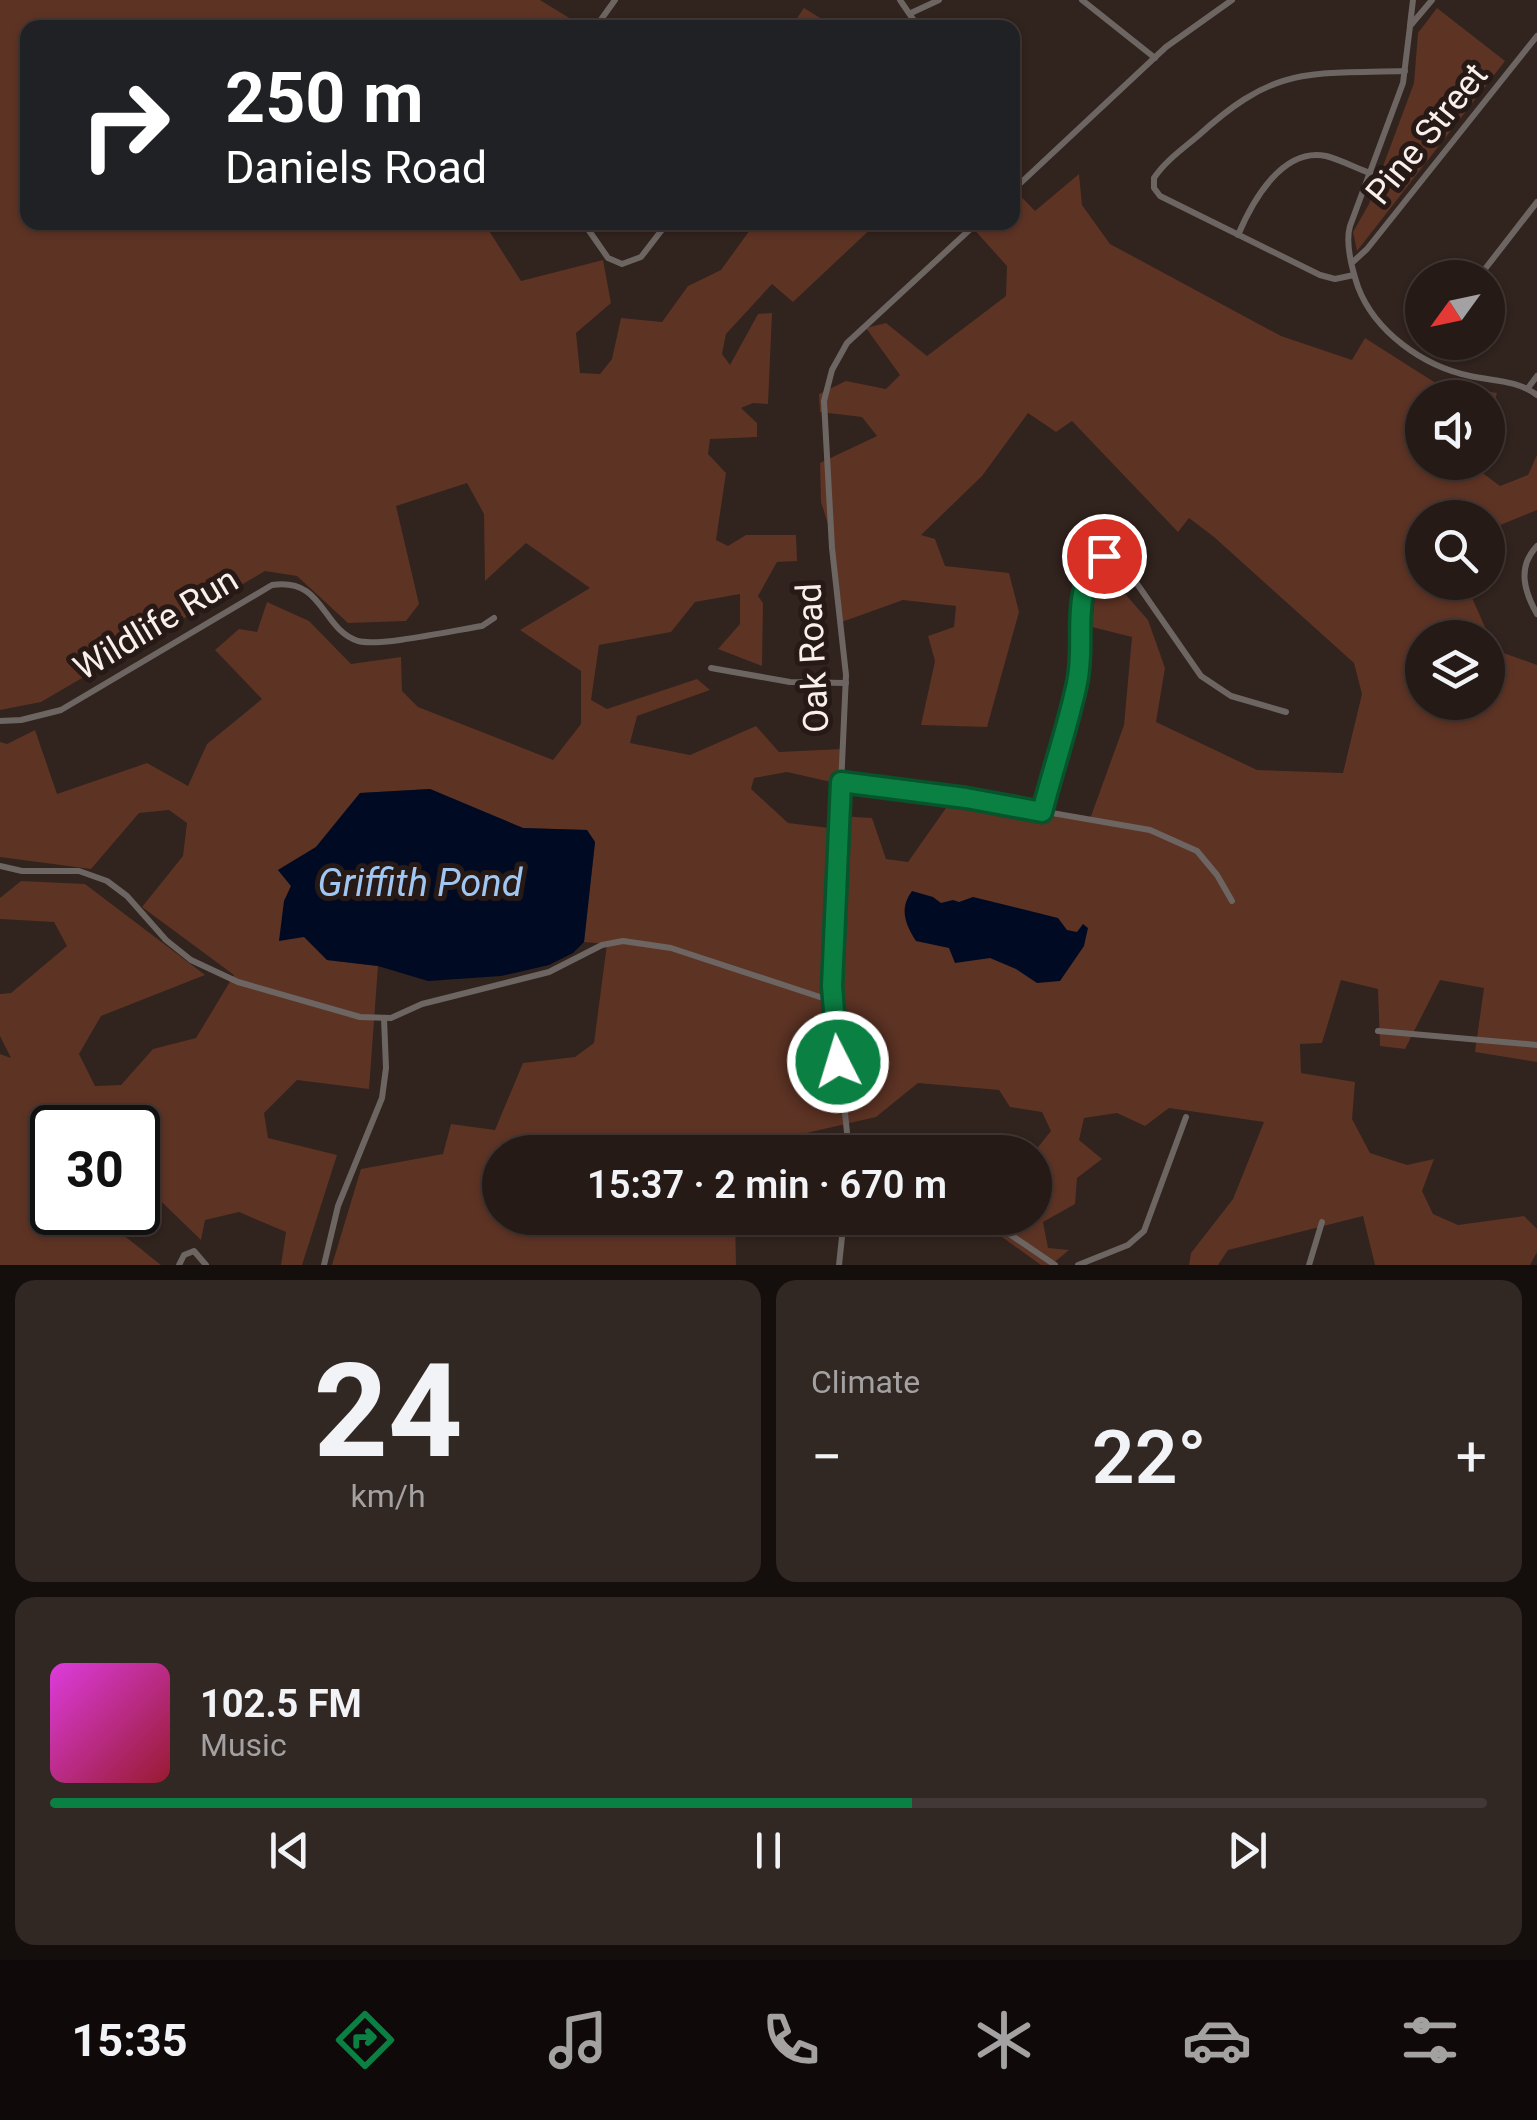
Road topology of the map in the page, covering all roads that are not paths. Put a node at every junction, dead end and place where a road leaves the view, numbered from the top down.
1 (900, 0) edge
2 (938, 0) edge
3 (1082, 0) edge
4 (1232, 0) edge
5 (1413, 0) edge
6 (1432, 0) edge
7 (911, 14) junction
8 (915, 20) edge
9 (1410, 26) junction
10 (1537, 36) edge
11 (1155, 58) junction
12 (1405, 71) junction
13 (1370, 174) junction
14 (1020, 184) edge
15 (1537, 202) edge
16 (589, 230) edge
17 (662, 230) edge
18 (969, 230) edge
19 (1238, 234) junction
20 (1354, 260) junction
21 (1492, 260) edge
22 (1354, 274) junction
23 (1405, 345) edge
24 (1432, 360) edge
25 (1537, 376) edge
26 (1528, 388) junction
27 (1537, 394) edge
28 (1094, 520) dead end
29 (1537, 546) edge
30 (1107, 556) junction
31 (1537, 614) edge
32 (494, 618) dead end
33 (711, 668) dead end
34 (846, 683) junction
35 (1286, 712) dead end
36 (0, 721) edge
37 (841, 782) junction
38 (1042, 812) junction
39 (0, 866) edge
40 (1232, 901) dead end
41 (832, 1001) junction
42 (384, 1018) junction
43 (1378, 1032) dead end
44 (1537, 1044) edge
45 (1186, 1118) dead end
46 (847, 1135) edge
47 (1322, 1222) dead end
48 (842, 1235) edge
49 (1011, 1235) edge
50 (179, 1265) edge
51 (206, 1265) edge
52 (324, 1265) edge
53 (839, 1265) edge
54 (1055, 1265) edge
55 (1078, 1265) edge
56 (1309, 1265) edge

1 - 7 street
2 - 7 street
3 - 11 street
4 - 11 street
5 - 9 street
6 - 9 street
7 - 8 street
9 - 12 street
10 - 20 street, Pine Street
11 - 14 street
12 - 13 street
12 - 19 street
13 - 19 street
13 - 20 street
15 - 21 street
16 - 17 street
18 - 34 street, Oak Road
19 - 22 street
20 - 22 street
22 - 23 street
24 - 26 street
25 - 26 street
26 - 27 street
28 - 30 street
29 - 31 street
30 - 35 street
30 - 38 street
32 - 36 street, Wildlife Run
33 - 34 street
34 - 37 street, Oak Road
37 - 38 street
37 - 41 street, Oak Road
38 - 40 street
39 - 42 street
41 - 42 street
41 - 46 street, Oak Road
42 - 52 street
43 - 44 street
45 - 55 street
47 - 56 street
48 - 53 street
49 - 54 street
50 - 51 street

